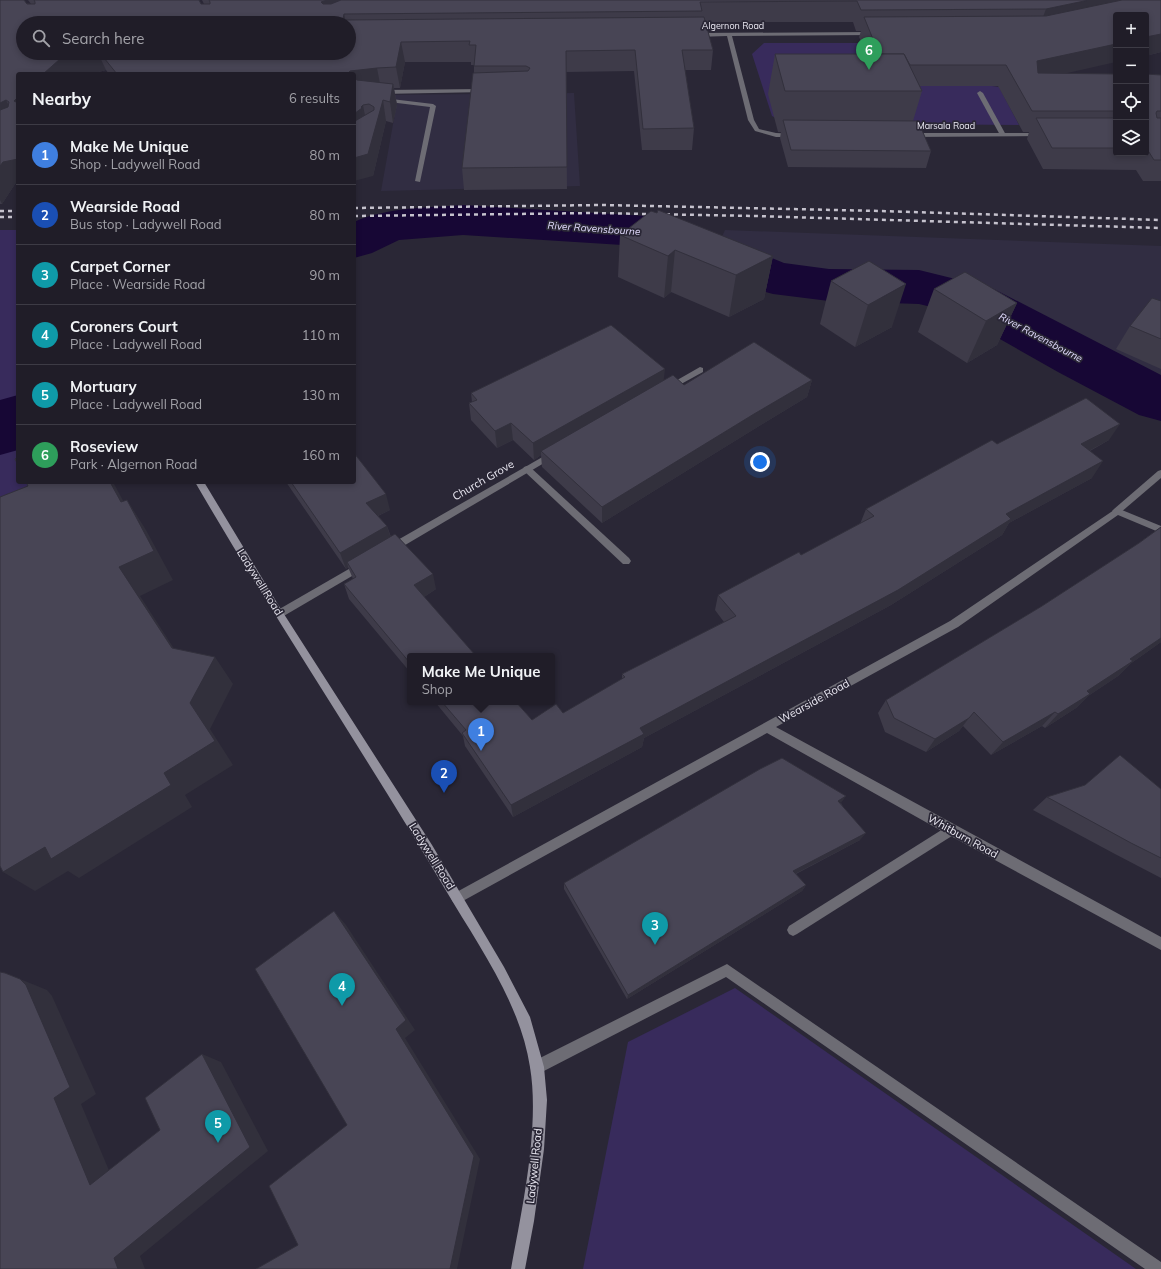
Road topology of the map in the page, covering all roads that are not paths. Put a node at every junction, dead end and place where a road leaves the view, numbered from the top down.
1 (875, 34) edge
2 (729, 35) junction
3 (691, 36) edge
4 (489, 90) edge
5 (980, 93) dead end
6 (356, 97) edge
7 (356, 97) edge
8 (800, 135) edge
9 (902, 135) edge
10 (1003, 135) junction
11 (1048, 135) edge
12 (418, 181) dead end
13 (700, 370) dead end
14 (659, 393) edge
15 (561, 449) edge
16 (527, 469) junction
17 (1161, 473) edge
18 (200, 484) edge
19 (1117, 511) junction
20 (1161, 530) edge
21 (384, 553) edge
22 (370, 561) edge
23 (626, 561) dead end
24 (279, 614) junction
25 (766, 727) junction
26 (951, 830) junction
27 (458, 898) junction
28 (793, 930) dead end
29 (1161, 944) edge
30 (537, 1067) junction
31 (518, 1269) edge
32 (1158, 1269) edge

1 - 2 street, Algernon Road
2 - 3 street, Algernon Road
2 - 8 street
4 - 6 street
5 - 10 street
7 - 12 street
9 - 10 street, Marsala Road
10 - 11 street, Marsala Road
13 - 14 street
15 - 16 street, Church Grove
16 - 21 street, Church Grove
16 - 23 street
17 - 19 street, Wearside Road
18 - 24 main road, Ladywell Road
19 - 20 street
19 - 25 street, Wearside Road
22 - 24 street
24 - 27 main road, Ladywell Road
25 - 26 street, Whitburn Road
25 - 27 street, Wearside Road
26 - 28 street
26 - 29 street, Whitburn Road
27 - 30 main road, Ladywell Road
30 - 31 main road, Ladywell Road
30 - 32 street

